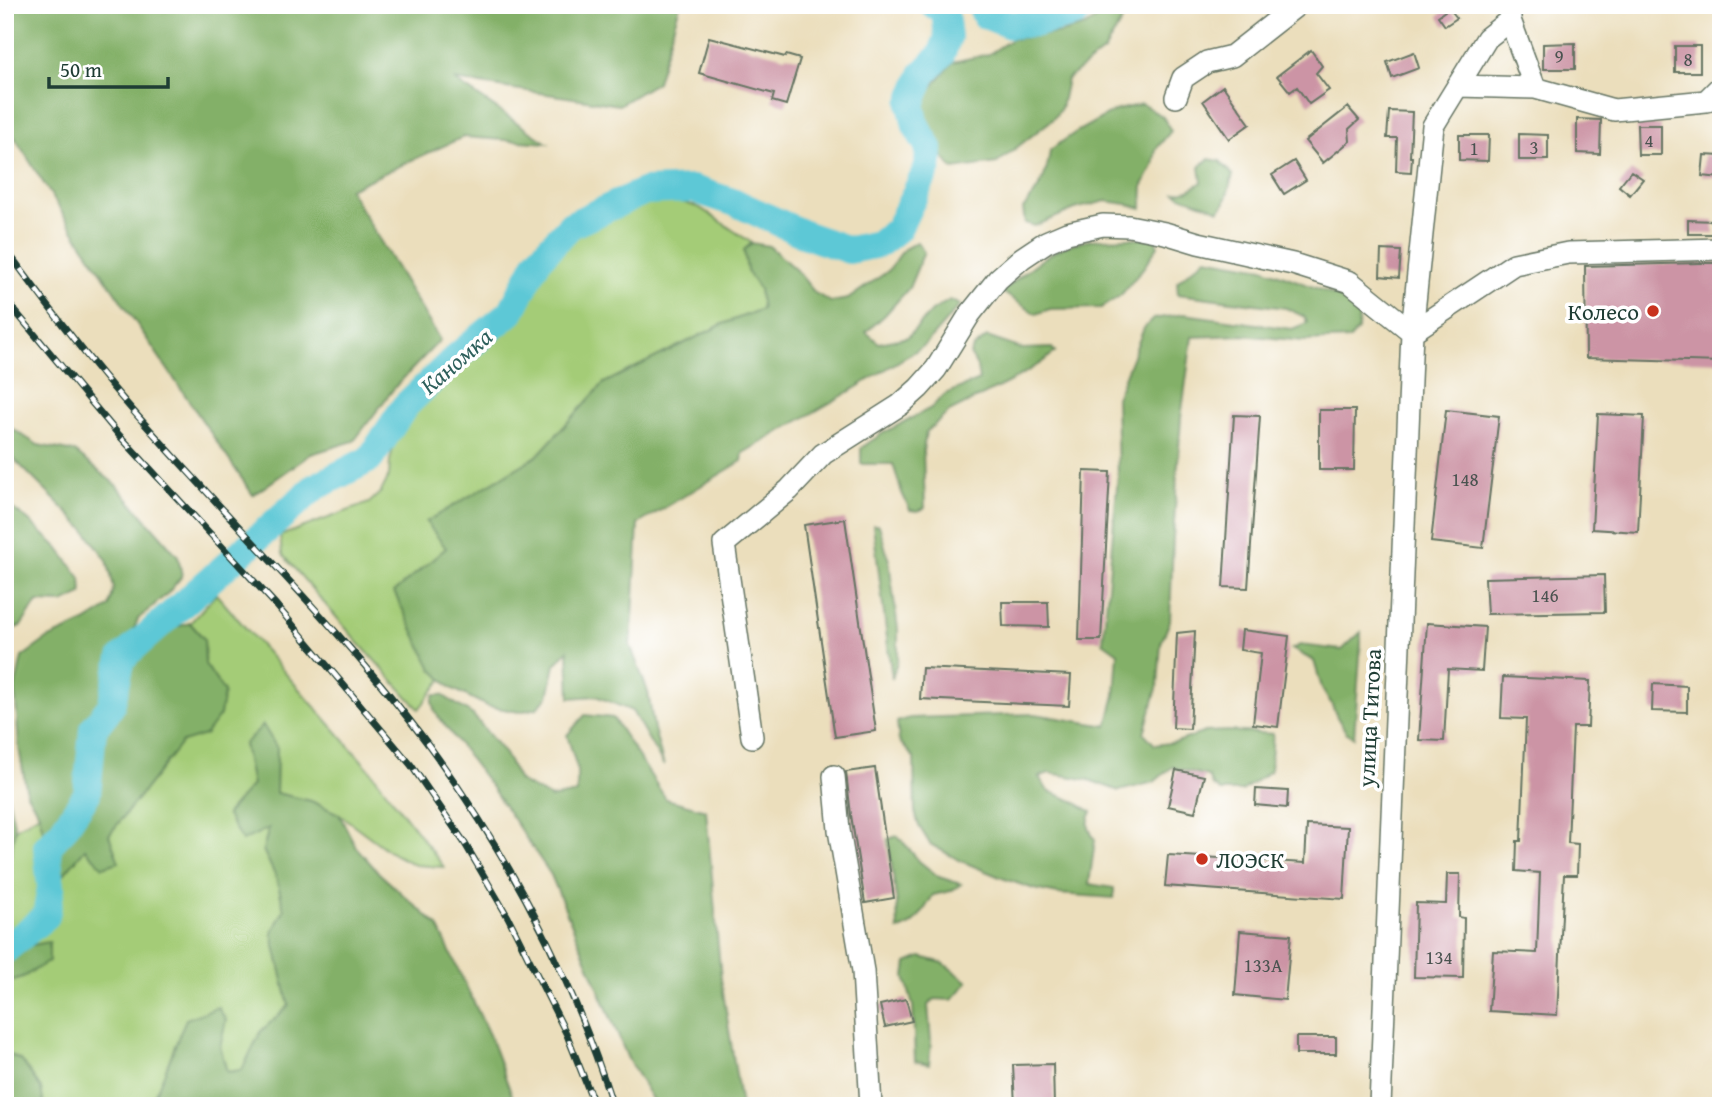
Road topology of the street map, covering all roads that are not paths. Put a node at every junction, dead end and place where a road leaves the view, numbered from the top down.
1 (1297, 5) edge
2 (1510, 13) edge
3 (1458, 86) junction
4 (1721, 86) edge
5 (1535, 88) junction
6 (1176, 97) dead end
7 (1721, 248) edge
8 (1412, 332) junction
9 (752, 737) dead end
10 (834, 776) dead end
11 (871, 1106) edge
12 (1380, 1106) edge

1 - 6 street
2 - 3 street, улица Титова
2 - 5 street
3 - 5 street
3 - 8 street, улица Титова
4 - 5 street
7 - 8 street
8 - 9 street
8 - 12 street, улица Титова
10 - 11 street

